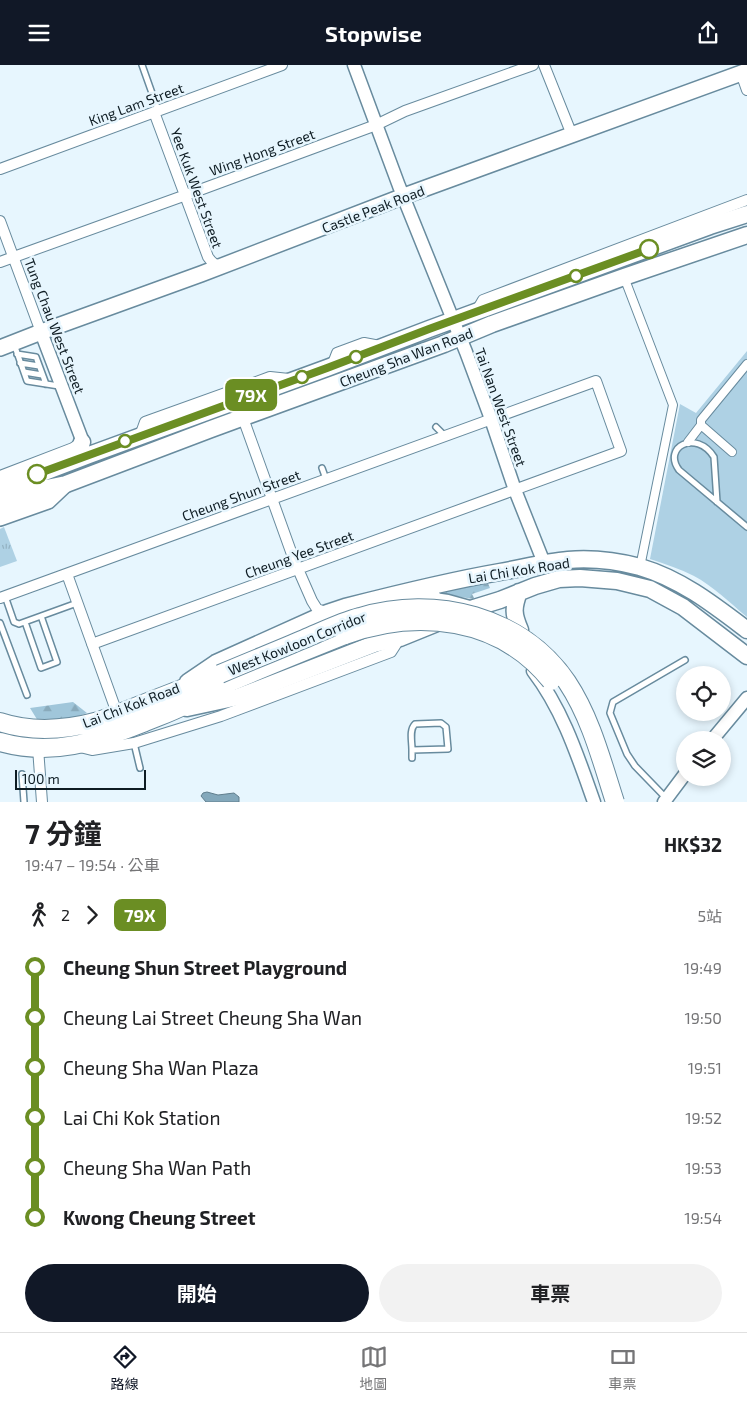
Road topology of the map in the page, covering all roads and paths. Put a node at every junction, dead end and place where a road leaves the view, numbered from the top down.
1 (142, 65) edge
2 (282, 65) edge
3 (354, 65) edge
4 (533, 65) edge
5 (544, 65) edge
6 (744, 72) edge
7 (747, 89) edge
8 (156, 111) junction
9 (376, 125) junction
10 (572, 135) junction
11 (0, 169) edge
12 (186, 195) junction
13 (404, 196) junction
14 (747, 200) edge
15 (747, 214) edge
16 (0, 221) edge
17 (747, 235) edge
18 (13, 257) junction
19 (0, 261) edge
20 (222, 266) junction
21 (624, 277) junction
22 (476, 313) junction
23 (453, 321) junction
24 (41, 331) junction
25 (460, 337) junction
26 (10, 348) edge
27 (20, 363) junction
28 (747, 364) edge
29 (39, 366) junction
30 (24, 372) junction
31 (42, 375) junction
32 (294, 379) junction
33 (46, 384) junction
34 (62, 387) junction
35 (243, 418) junction
36 (491, 419) junction
37 (701, 425) junction
38 (436, 427) dead end
39 (140, 436) junction
40 (445, 436) junction
41 (82, 442) junction
42 (688, 442) junction
43 (732, 452) dead end
44 (73, 461) junction
45 (322, 468) dead end
46 (0, 476) edge
47 (326, 479) junction
48 (66, 484) junction
49 (0, 489) edge
50 (515, 490) junction
51 (272, 499) junction
52 (717, 501) junction
53 (0, 504) edge
54 (0, 519) edge
55 (747, 527) edge
56 (544, 563) junction
57 (640, 567) junction
58 (299, 569) junction
59 (67, 573) junction
60 (559, 579) junction
61 (519, 592) junction
62 (394, 595) junction
63 (2, 597) edge
64 (432, 598) junction
65 (78, 603) junction
66 (474, 608) junction
67 (328, 613) junction
68 (41, 616) junction
69 (25, 622) junction
70 (0, 623) edge
71 (434, 623) junction
72 (520, 630) junction
73 (747, 630) edge
74 (400, 638) junction
75 (92, 644) junction
76 (747, 656) edge
77 (685, 660) dead end
78 (222, 679) junction
79 (177, 690) junction
80 (26, 695) dead end
81 (747, 698) edge
82 (177, 709) junction
83 (117, 713) junction
84 (0, 722) edge
85 (719, 731) edge
86 (0, 742) edge
87 (134, 743) junction
88 (74, 746) junction
89 (38, 748) junction
90 (412, 750) junction
91 (412, 758) dead end
92 (140, 767) dead end
93 (22, 774) dead end
94 (676, 786) edge
95 (665, 800) edge
96 (24, 802) edge
97 (42, 802) edge
98 (594, 802) edge
99 (604, 802) edge
100 (615, 802) edge
101 (620, 802) edge

1 - 8 lane
2 - 8 street, King Lam Street
3 - 9 street, Tai Nan West Street
4 - 9 street, Wing Hong Street
5 - 10 street
6 - 7 street
6 - 10 main road, Castle Peak Road
8 - 11 street, King Lam Street
8 - 12 street, Yee Kuk West Street
9 - 12 street, Wing Hong Street
9 - 13 street, Tai Nan West Street
10 - 13 main road, Castle Peak Road
12 - 18 street, Wing Hong Street
12 - 20 street, Yee Kuk West Street
13 - 20 main road, Castle Peak Road
13 - 23 street, Tai Nan West Street
14 - 22 street, Cheung Sha Wan Road
15 - 22 main road, Cheung Sha Wan Road
16 - 18 street, Tung Chau West Street
17 - 21 main road, Cheung Sha Wan Road
18 - 19 street, Wing Hong Street
18 - 24 street, Tung Chau West Street
20 - 24 main road, Castle Peak Road
21 - 25 main road, Cheung Sha Wan Road
21 - 57 street
22 - 23 main road, Cheung Sha Wan Road
23 - 25 street, Tai Nan West Street
23 - 32 main road, Cheung Sha Wan Road
24 - 26 main road, Castle Peak Road
24 - 34 street, Tung Chau West Street
25 - 35 main road, Cheung Sha Wan Road
25 - 36 street, Tai Nan West Street
26 - 27 lane
26 - 29 lane
27 - 29 lane
27 - 30 lane
28 - 37 street
29 - 31 lane
30 - 31 lane
30 - 33 lane
31 - 33 lane
32 - 39 main road, Cheung Sha Wan Road
32 - 39 street, Cheung Sha Wan Road
33 - 34 lane
34 - 41 street, Tung Chau West Street
35 - 48 main road, Cheung Sha Wan Road
35 - 51 street
36 - 40 street, Cheung Shun Street
36 - 50 street, Tai Nan West Street
36 - 50 street, Cheung Yee Street
37 - 42 street
37 - 43 street
38 - 40 lane
39 - 44 main road, Cheung Sha Wan Road
40 - 47 street, Cheung Shun Street
41 - 44 main road
41 - 46 street
42 - 52 lane
42 - 52 lane
44 - 49 main road, Cheung Sha Wan Road
45 - 47 lane
47 - 51 street, Cheung Shun Street
48 - 53 main road, Cheung Sha Wan Road
48 - 54 main road, Cheung Sha Wan Road
50 - 56 street, Tai Nan West Street
50 - 58 street, Cheung Yee Street
51 - 58 street
51 - 59 street, Cheung Shun Street
52 - 55 lane
56 - 57 main road, Lai Chi Kok Road
56 - 60 main road
56 - 62 main road, Lai Chi Kok Road
57 - 73 main road, Lai Chi Kok Road
58 - 67 street
58 - 75 street, Cheung Yee Street
59 - 63 street, Cheung Shun Street
59 - 65 street
60 - 61 main road, Lai Chi Kok Road
60 - 76 main road, Lai Chi Kok Road
61 - 66 main road, Lai Chi Kok Road
61 - 72 main road
62 - 64 street, Lai Chi Kok Road
62 - 67 main road, Lai Chi Kok Road
63 - 69 lane
64 - 66 street, Lai Chi Kok Road
64 - 71 main road
65 - 68 lane
65 - 75 street
66 - 71 main road, Lai Chi Kok Road
66 - 72 street
67 - 79 main road, Lai Chi Kok Road
68 - 69 lane
68 - 69 lane
70 - 80 lane
71 - 74 main road, Lai Chi Kok Road
71 - 98 street
72 - 101 street
74 - 82 main road, Lai Chi Kok Road
74 - 87 street, Lai Chi Kok Road
75 - 83 street
77 - 95 lane
78 - 79 highway, West Kowloon Corridor
78 - 82 highway, West Kowloon Corridor
78 - 99 highway, West Kowloon Corridor, bridge
78 - 100 highway, West Kowloon Corridor, bridge
79 - 83 highway, Lai Chi Kok Road
81 - 85 street
82 - 88 highway, Lai Chi Kok Road
83 - 84 highway, Lai Chi Kok Road
86 - 89 highway, Lai Chi Kok Road
87 - 88 street, Lai Chi Kok Road
87 - 92 lane
88 - 89 highway, Lai Chi Kok Road
89 - 97 street
90 - 90 lane
90 - 91 lane
93 - 96 lane
94 - 95 street

